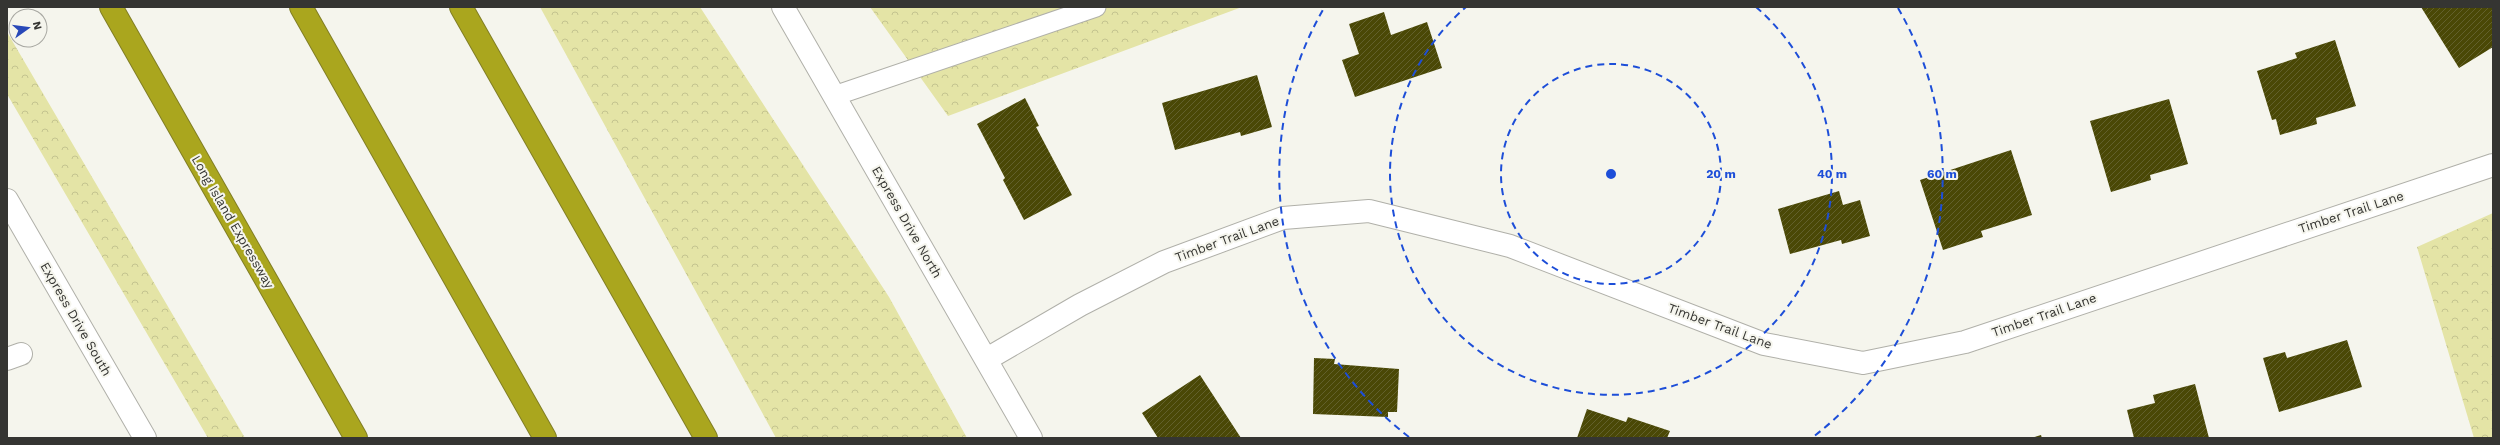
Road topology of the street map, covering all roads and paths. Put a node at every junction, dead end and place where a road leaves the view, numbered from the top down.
1 (111, 7) edge
2 (301, 7) edge
3 (461, 7) edge
4 (783, 7) edge
5 (1096, 7) edge
6 (834, 96) junction
7 (2493, 165) edge
8 (7, 200) edge
9 (987, 359) junction
10 (145, 438) edge
11 (356, 438) edge
12 (545, 438) edge
13 (706, 438) edge
14 (1031, 438) edge

1 - 11 highway, Long Island Expressway
2 - 12 highway
3 - 13 highway
4 - 6 street, Express Drive North
5 - 6 lane
6 - 9 street, Express Drive North
7 - 9 street, Timber Trail Lane
8 - 10 street, Express Drive South
9 - 14 street, Express Drive North

